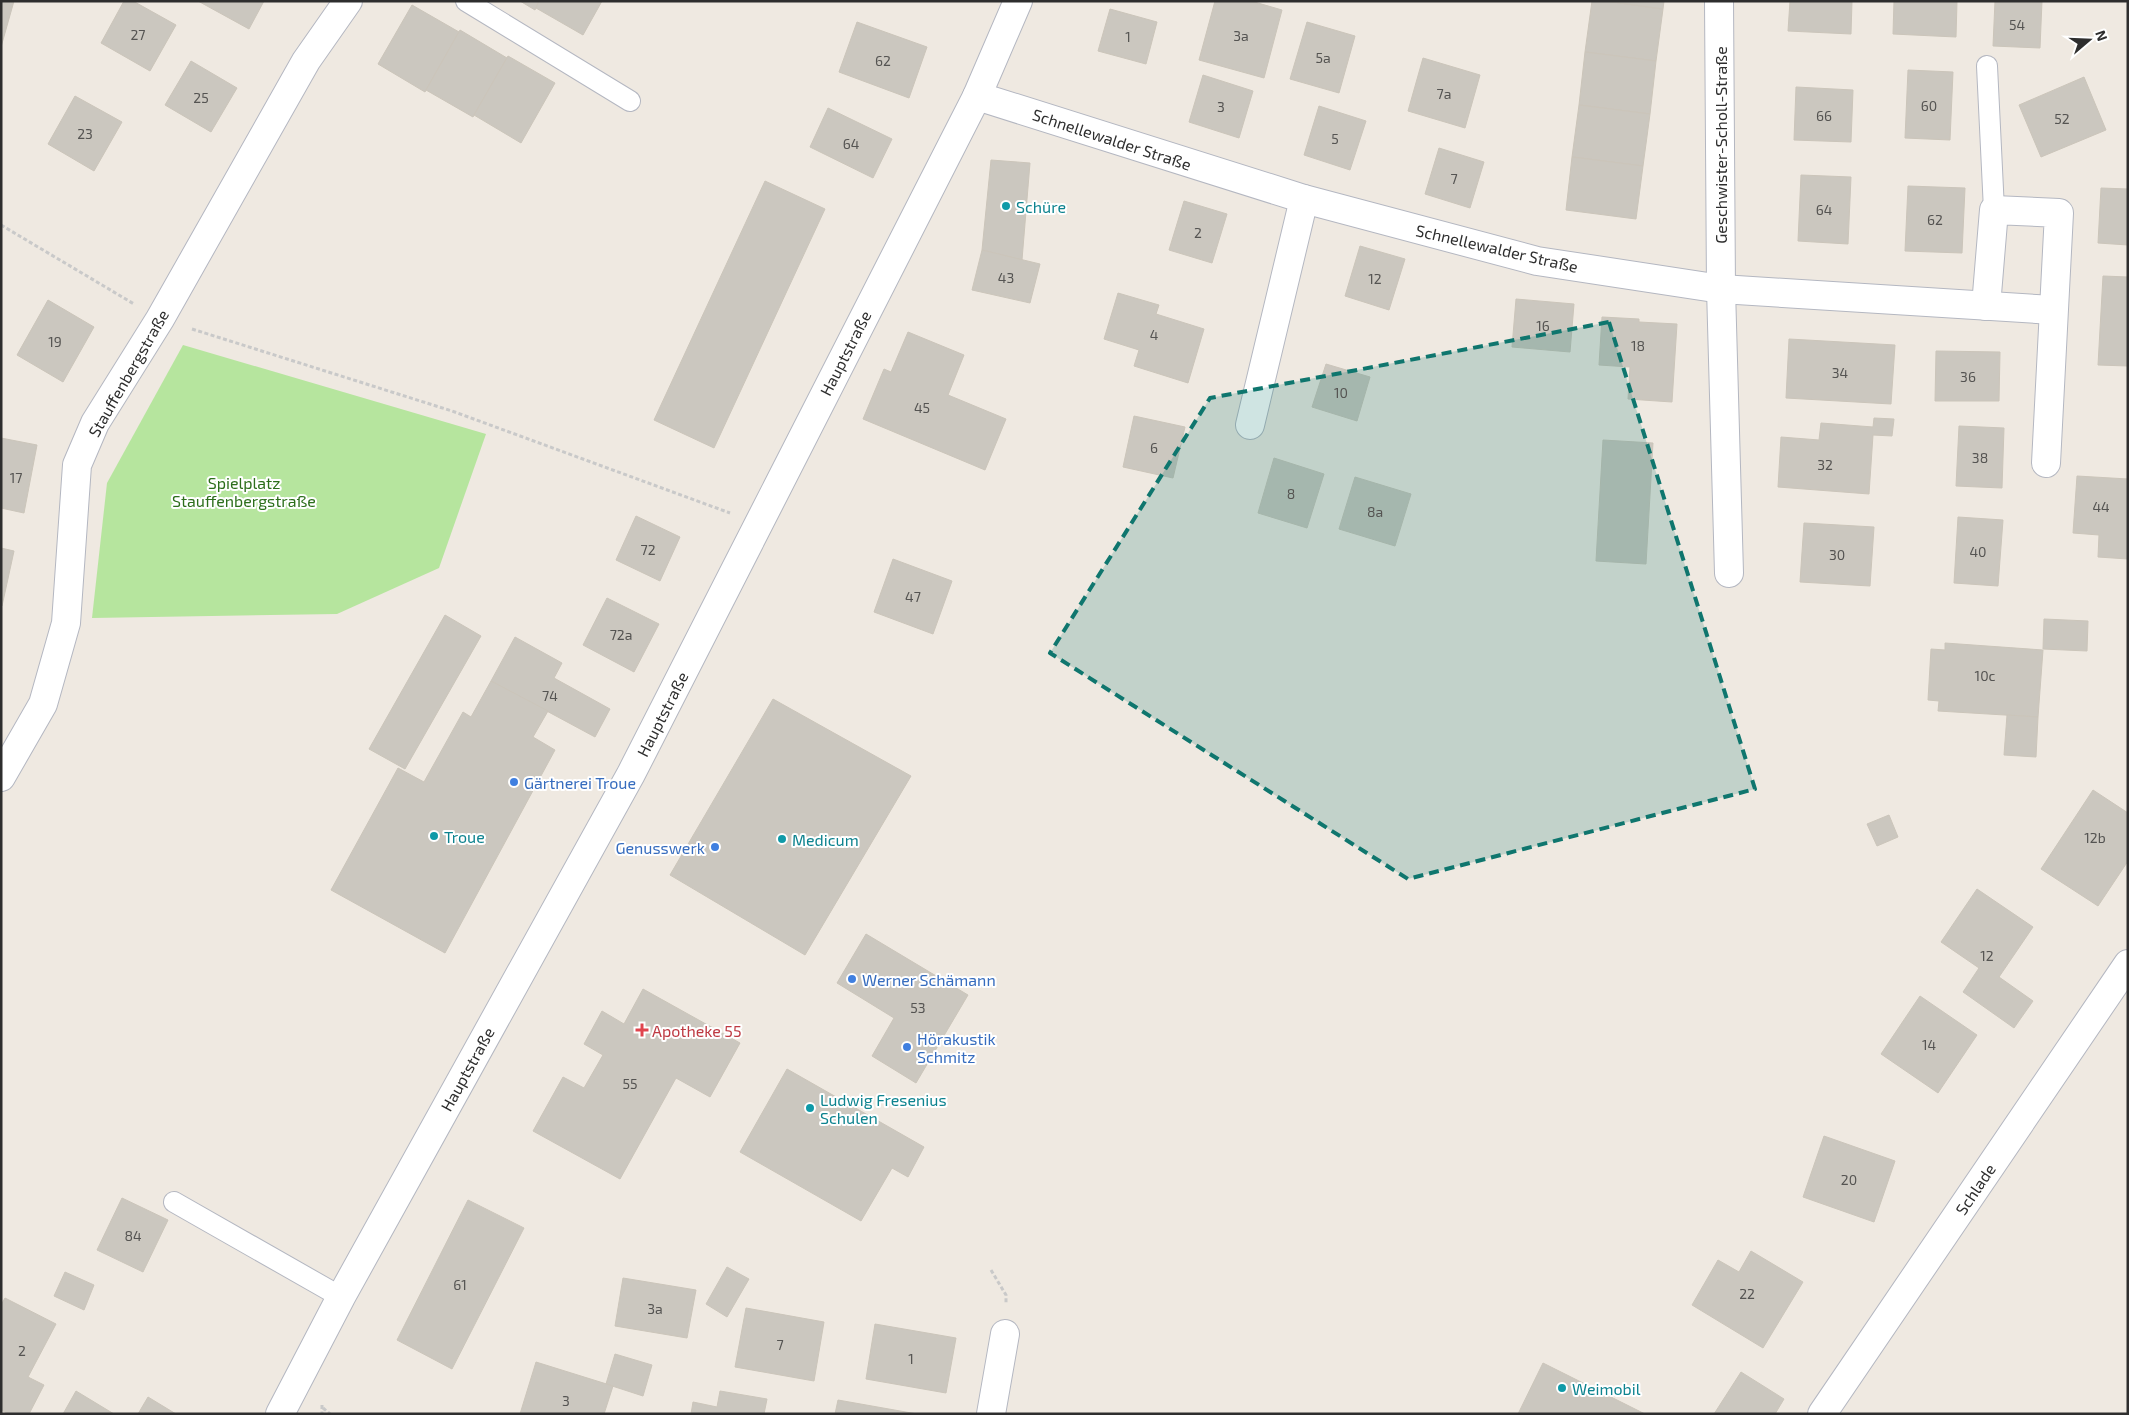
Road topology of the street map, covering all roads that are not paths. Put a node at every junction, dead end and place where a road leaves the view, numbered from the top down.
1 (348, 1) edge
2 (466, 1) edge
3 (1018, 1) edge
4 (1719, 1) edge
5 (1988, 66) dead end
6 (977, 96) junction
7 (630, 101) dead end
8 (1304, 199) junction
9 (1994, 210) junction
10 (1721, 290) junction
11 (1986, 306) junction
12 (2053, 310) junction
13 (1250, 425) dead end
14 (2046, 463) dead end
15 (1729, 573) dead end
16 (1, 777) edge
17 (2128, 964) edge
18 (174, 1202) dead end
19 (341, 1297) junction
20 (1005, 1334) dead end
21 (280, 1414) edge
22 (991, 1414) edge
23 (1822, 1414) edge

1 - 16 street, Stauffenbergstraße
2 - 7 lane
3 - 6 street, Hauptstraße
4 - 10 street, Geschwister-Scholl-Straße
5 - 9 lane
6 - 8 street, Schnellewalder Straße
6 - 19 street, Hauptstraße
8 - 10 street, Schnellewalder Straße
8 - 13 street
9 - 11 street
9 - 12 street
10 - 11 street
10 - 15 street, Geschwister-Scholl-Straße
11 - 12 street
12 - 14 street
17 - 23 street, Schlade
18 - 19 lane
19 - 21 street, Hauptstraße
20 - 22 street

